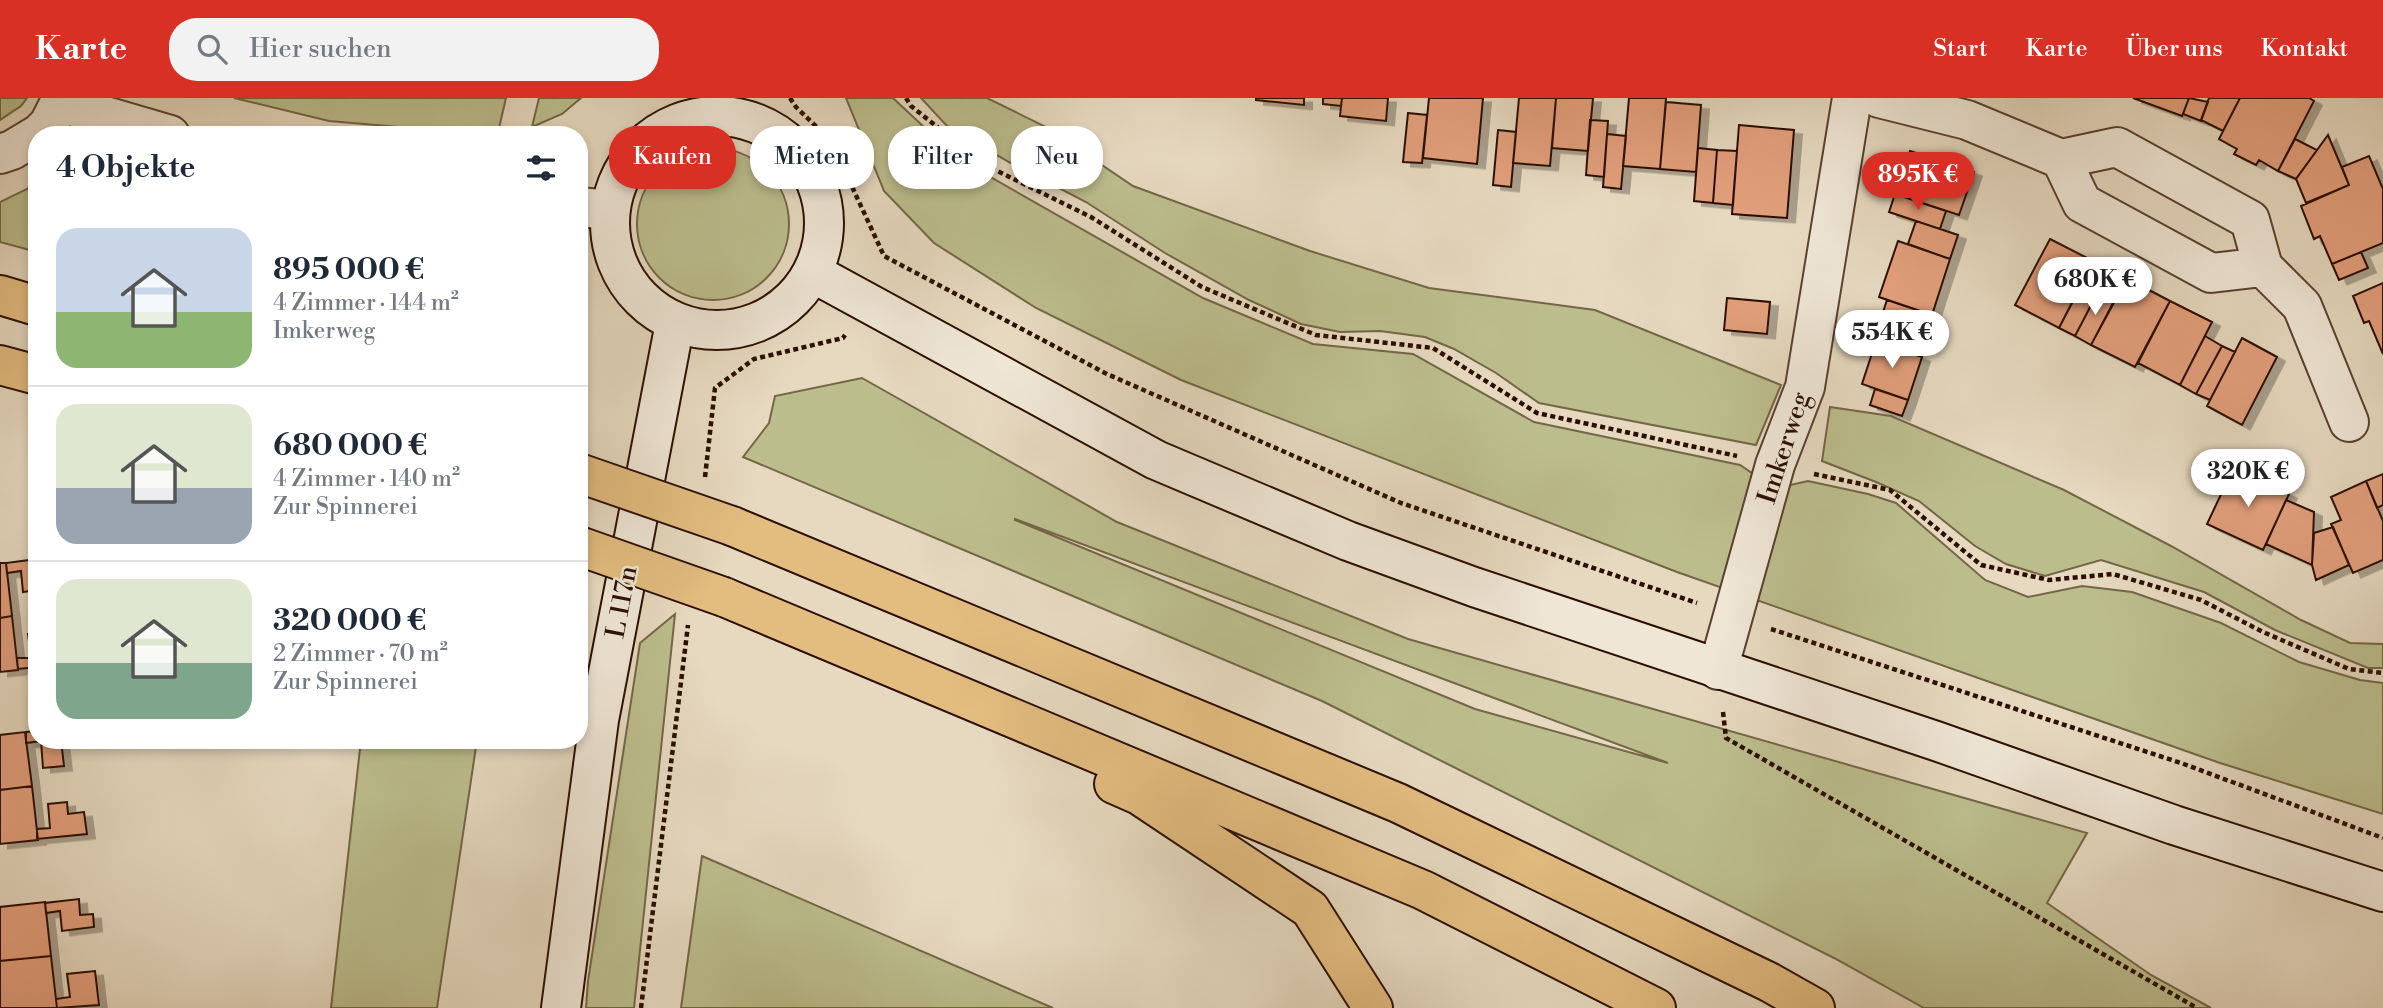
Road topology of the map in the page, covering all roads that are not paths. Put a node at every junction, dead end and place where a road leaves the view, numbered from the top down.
1 (1852, 98) edge
2 (1880, 98) edge
3 (61, 100) edge
4 (699, 107) edge
5 (46, 126) edge
6 (142, 126) edge
7 (28, 140) edge
8 (0, 154) edge
9 (2061, 159) junction
10 (594, 208) edge
11 (2263, 267) junction
12 (813, 273) junction
13 (0, 295) edge
14 (28, 303) edge
15 (675, 323) junction
16 (0, 365) edge
17 (28, 373) edge
18 (2349, 422) dead end
19 (588, 476) edge
20 (588, 549) edge
21 (724, 597) junction
22 (1718, 670) junction
23 (2383, 892) edge
24 (561, 1008) edge
25 (1373, 1008) edge
26 (1656, 1008) edge
27 (1815, 1008) edge

1 - 22 main road, Imkerweg
2 - 9 main road
3 - 5 main road
3 - 6 main road
4 - 10 main road
4 - 12 main road
7 - 8 main road
9 - 11 main road
9 - 11 main road
10 - 15 main road
11 - 18 main road
12 - 15 main road
12 - 22 main road
13 - 14 highway
15 - 24 main road, L 117n
16 - 17 highway
19 - 27 highway, bridge
20 - 21 highway, bridge
21 - 25 highway
21 - 26 highway
22 - 23 main road

